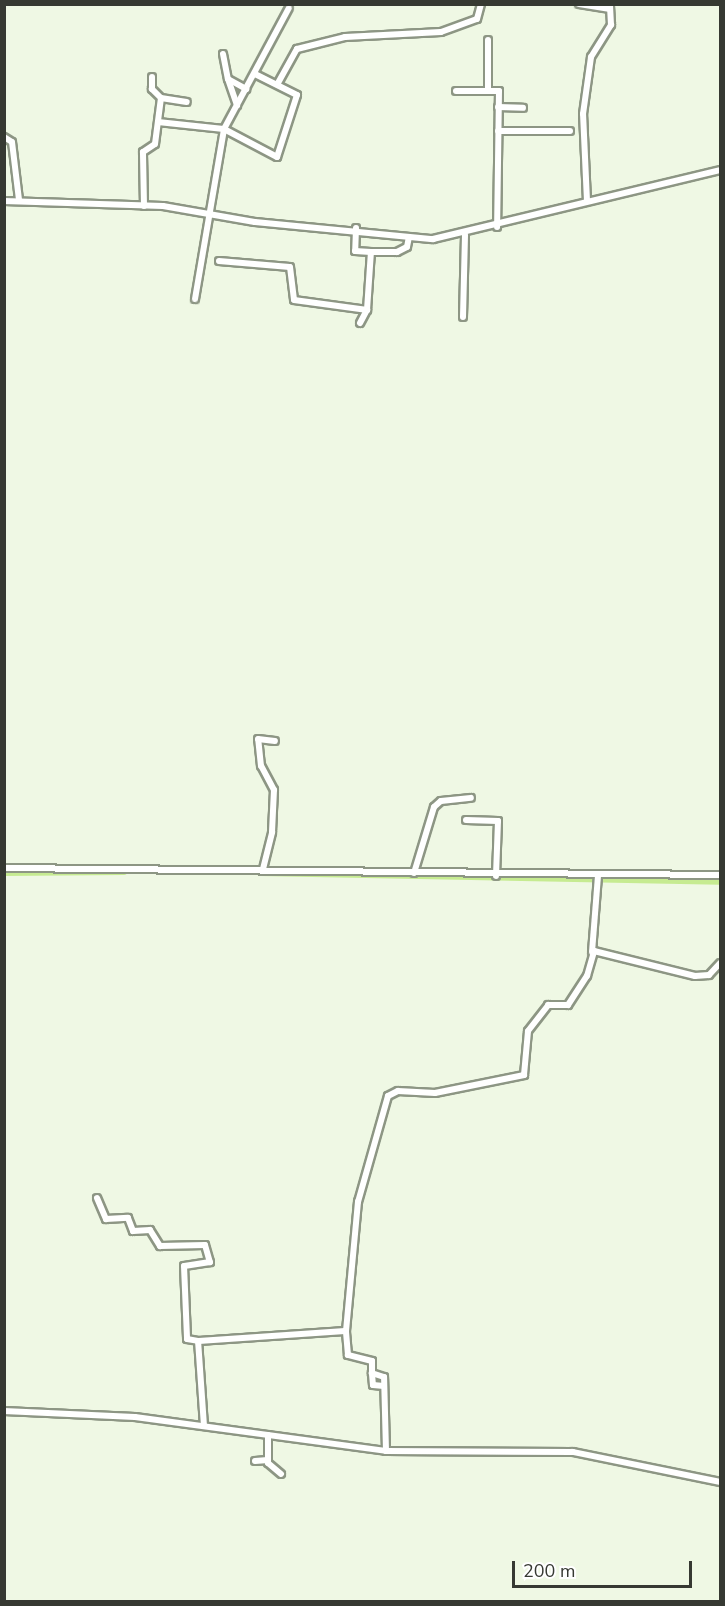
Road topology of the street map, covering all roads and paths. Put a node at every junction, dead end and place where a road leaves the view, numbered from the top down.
1 (481, 4) edge
2 (579, 4) edge
3 (610, 7) edge
4 (289, 8) dead end
5 (488, 40) dead end
6 (223, 54) dead end
7 (255, 74) junction
8 (152, 77) dead end
9 (228, 79) junction
10 (278, 83) junction
11 (246, 89) junction
12 (456, 91) dead end
13 (488, 91) junction
14 (161, 98) junction
15 (187, 102) dead end
16 (237, 105) junction
17 (498, 107) junction
18 (523, 108) dead end
19 (158, 122) junction
20 (224, 129) junction
21 (498, 131) junction
22 (570, 131) dead end
23 (4, 137) edge
24 (720, 170) edge
25 (19, 200) junction
26 (4, 201) edge
27 (587, 201) junction
28 (144, 206) junction
29 (207, 212) junction
30 (497, 227) junction
31 (356, 228) junction
32 (465, 235) junction
33 (409, 237) junction
34 (371, 252) junction
35 (219, 261) dead end
36 (195, 299) dead end
37 (367, 310) junction
38 (463, 317) dead end
39 (360, 323) dead end
40 (275, 741) dead end
41 (471, 798) dead end
42 (466, 820) dead end
43 (4, 868) edge
44 (263, 869) junction
45 (414, 873) junction
46 (720, 875) edge
47 (496, 876) junction
48 (598, 879) junction
49 (592, 952) junction
50 (720, 963) edge
51 (98, 1198) dead end
52 (346, 1331) junction
53 (198, 1341) junction
54 (372, 1374) junction
55 (384, 1386) junction
56 (4, 1411) edge
57 (204, 1426) junction
58 (268, 1435) junction
59 (386, 1451) junction
60 (268, 1460) junction
61 (255, 1461) dead end
62 (281, 1474) dead end
63 (720, 1482) edge

1 - 10 street
2 - 3 street
3 - 27 street
4 - 7 street
5 - 13 street
6 - 9 street
7 - 10 street
7 - 11 street
8 - 14 street
9 - 11 street
9 - 16 street
10 - 20 street
11 - 16 street
12 - 13 street
13 - 17 street
14 - 15 street
14 - 19 street
16 - 20 street
17 - 18 street
17 - 21 street
19 - 20 street
19 - 28 street
20 - 29 street
21 - 22 street
21 - 30 street
23 - 25 street
24 - 27 street
25 - 26 street
25 - 28 street
27 - 30 street
28 - 29 street
29 - 31 street
29 - 36 street
30 - 32 street
31 - 33 street
31 - 34 street
32 - 33 street
32 - 38 street
33 - 34 street
34 - 37 street
35 - 37 street
37 - 39 street
40 - 44 street
41 - 45 street
42 - 47 street
43 - 44 street
44 - 45 street
45 - 47 street
46 - 48 street
47 - 48 street
48 - 49 street
49 - 50 street
49 - 52 street
51 - 53 street
52 - 53 street
52 - 54 street
53 - 57 street
54 - 55 street
54 - 55 street
55 - 59 street
56 - 57 street
57 - 58 street
58 - 59 street
58 - 60 street
59 - 63 street
60 - 61 street
60 - 62 street

